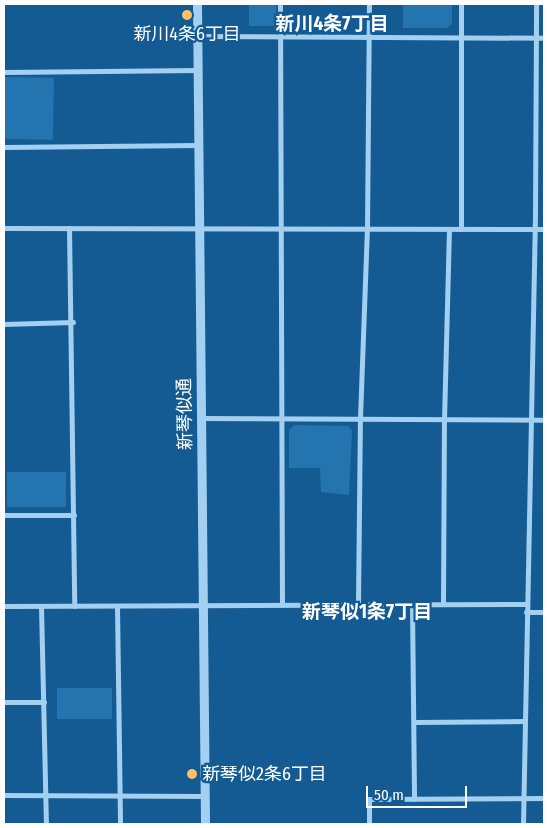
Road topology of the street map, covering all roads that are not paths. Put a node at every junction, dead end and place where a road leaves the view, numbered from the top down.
1 (197, 4) edge
2 (280, 4) edge
3 (368, 4) edge
4 (461, 4) edge
5 (536, 4) edge
6 (198, 36) junction
7 (461, 37) junction
8 (280, 38) junction
9 (536, 38) junction
10 (544, 38) edge
11 (368, 39) junction
12 (198, 70) junction
13 (4, 72) edge
14 (198, 146) junction
15 (4, 147) edge
16 (4, 228) edge
17 (69, 228) junction
18 (199, 229) junction
19 (449, 229) junction
20 (461, 229) junction
21 (534, 229) junction
22 (544, 229) edge
23 (280, 230) junction
24 (367, 230) junction
25 (73, 322) junction
26 (4, 324) edge
27 (201, 418) junction
28 (280, 418) junction
29 (360, 418) junction
30 (444, 420) junction
31 (530, 420) junction
32 (544, 420) edge
33 (4, 515) edge
34 (74, 515) junction
35 (282, 604) junction
36 (358, 604) junction
37 (412, 604) junction
38 (443, 604) junction
39 (526, 604) junction
40 (203, 605) junction
41 (4, 606) edge
42 (41, 606) junction
43 (74, 606) junction
44 (117, 606) junction
45 (526, 612) junction
46 (544, 612) edge
47 (4, 702) edge
48 (44, 702) junction
49 (524, 721) junction
50 (414, 722) junction
51 (46, 794) junction
52 (119, 794) junction
53 (4, 795) edge
54 (204, 796) junction
55 (523, 798) junction
56 (544, 798) edge
57 (414, 799) junction
58 (46, 824) edge
59 (120, 824) edge
60 (205, 824) edge
61 (369, 824) edge
62 (523, 824) edge

1 - 6 street, 新琴似通
2 - 8 street
3 - 11 street
4 - 7 street
5 - 9 street
6 - 8 street
6 - 12 street, 新琴似通
7 - 9 street
7 - 11 street
7 - 20 street
8 - 11 street
8 - 23 street
9 - 10 street
9 - 21 street
11 - 24 street
12 - 13 street
12 - 14 street, 新琴似通
14 - 15 street
14 - 18 street, 新琴似通
16 - 17 street
17 - 18 street
17 - 25 street
18 - 23 street
18 - 27 street, 新琴似通
19 - 20 street
19 - 24 street
19 - 30 street
20 - 21 street
21 - 22 street
21 - 31 street
23 - 24 street
23 - 28 street
24 - 29 street
25 - 26 street
25 - 34 street
27 - 28 street
27 - 40 street, 新琴似通
28 - 29 street
28 - 35 street
29 - 30 street
29 - 36 street
30 - 31 street
30 - 38 street
31 - 32 street
31 - 39 street
33 - 34 street
34 - 43 street
35 - 36 street
35 - 40 street
36 - 37 street
37 - 38 street
37 - 50 street
38 - 39 street
39 - 45 street
40 - 44 street
40 - 54 street, 新琴似通
41 - 42 street
42 - 43 street
42 - 48 street
43 - 44 street
44 - 52 street
45 - 46 street
45 - 49 street
47 - 48 street
48 - 51 street
49 - 50 street
49 - 55 street
50 - 57 street
51 - 52 street
51 - 53 street
51 - 58 street
52 - 54 street
52 - 59 street
54 - 60 street, 新琴似通
55 - 56 street
55 - 57 street
55 - 62 street
57 - 61 street

